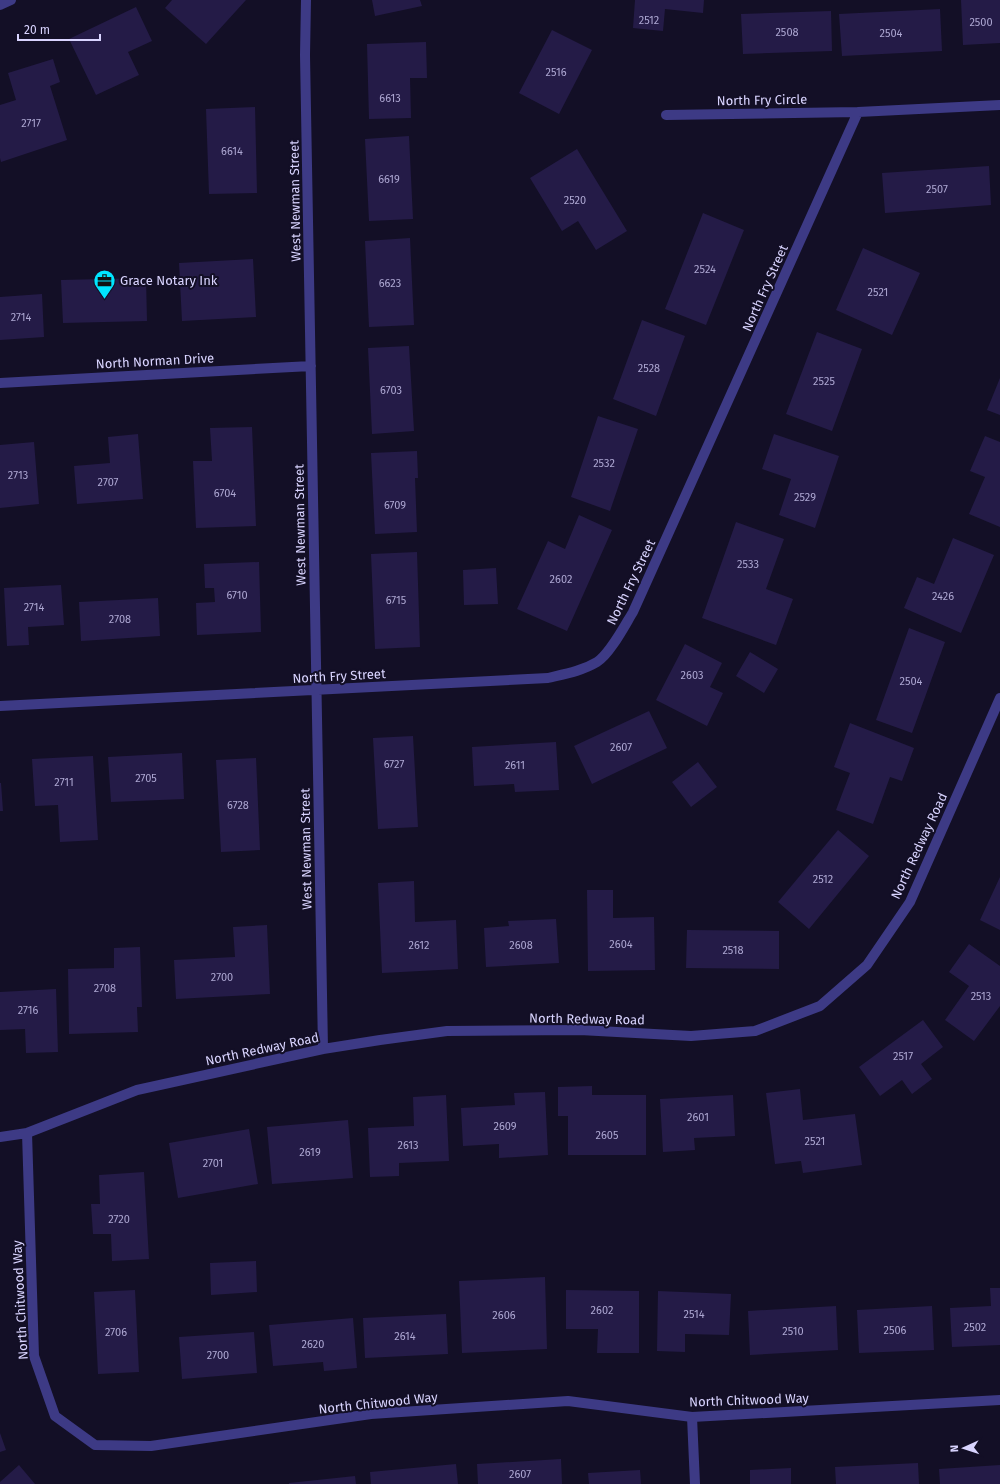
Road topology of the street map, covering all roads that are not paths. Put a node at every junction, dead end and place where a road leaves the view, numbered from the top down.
1 (11, 0) edge
2 (306, 0) edge
3 (0, 5) edge
4 (1000, 105) edge
5 (858, 112) junction
6 (666, 115) dead end
7 (311, 366) junction
8 (0, 383) edge
9 (316, 690) junction
10 (1000, 698) edge
11 (0, 706) edge
12 (323, 1049) junction
13 (27, 1133) junction
14 (0, 1137) edge
15 (1000, 1400) edge
16 (692, 1417) junction
17 (695, 1484) edge

1 - 3 street
2 - 7 street, West Newman Street
4 - 5 street
5 - 6 street, North Fry Circle
5 - 9 street, North Fry Street
7 - 8 street, North Norman Drive
7 - 9 street, West Newman Street
9 - 11 street, North Fry Street
9 - 12 street, West Newman Street
10 - 12 street, North Redway Road
12 - 13 street, North Redway Road
13 - 14 street, North Redway Road
13 - 16 street, North Chitwood Way
15 - 16 street, North Chitwood Way
16 - 17 street

